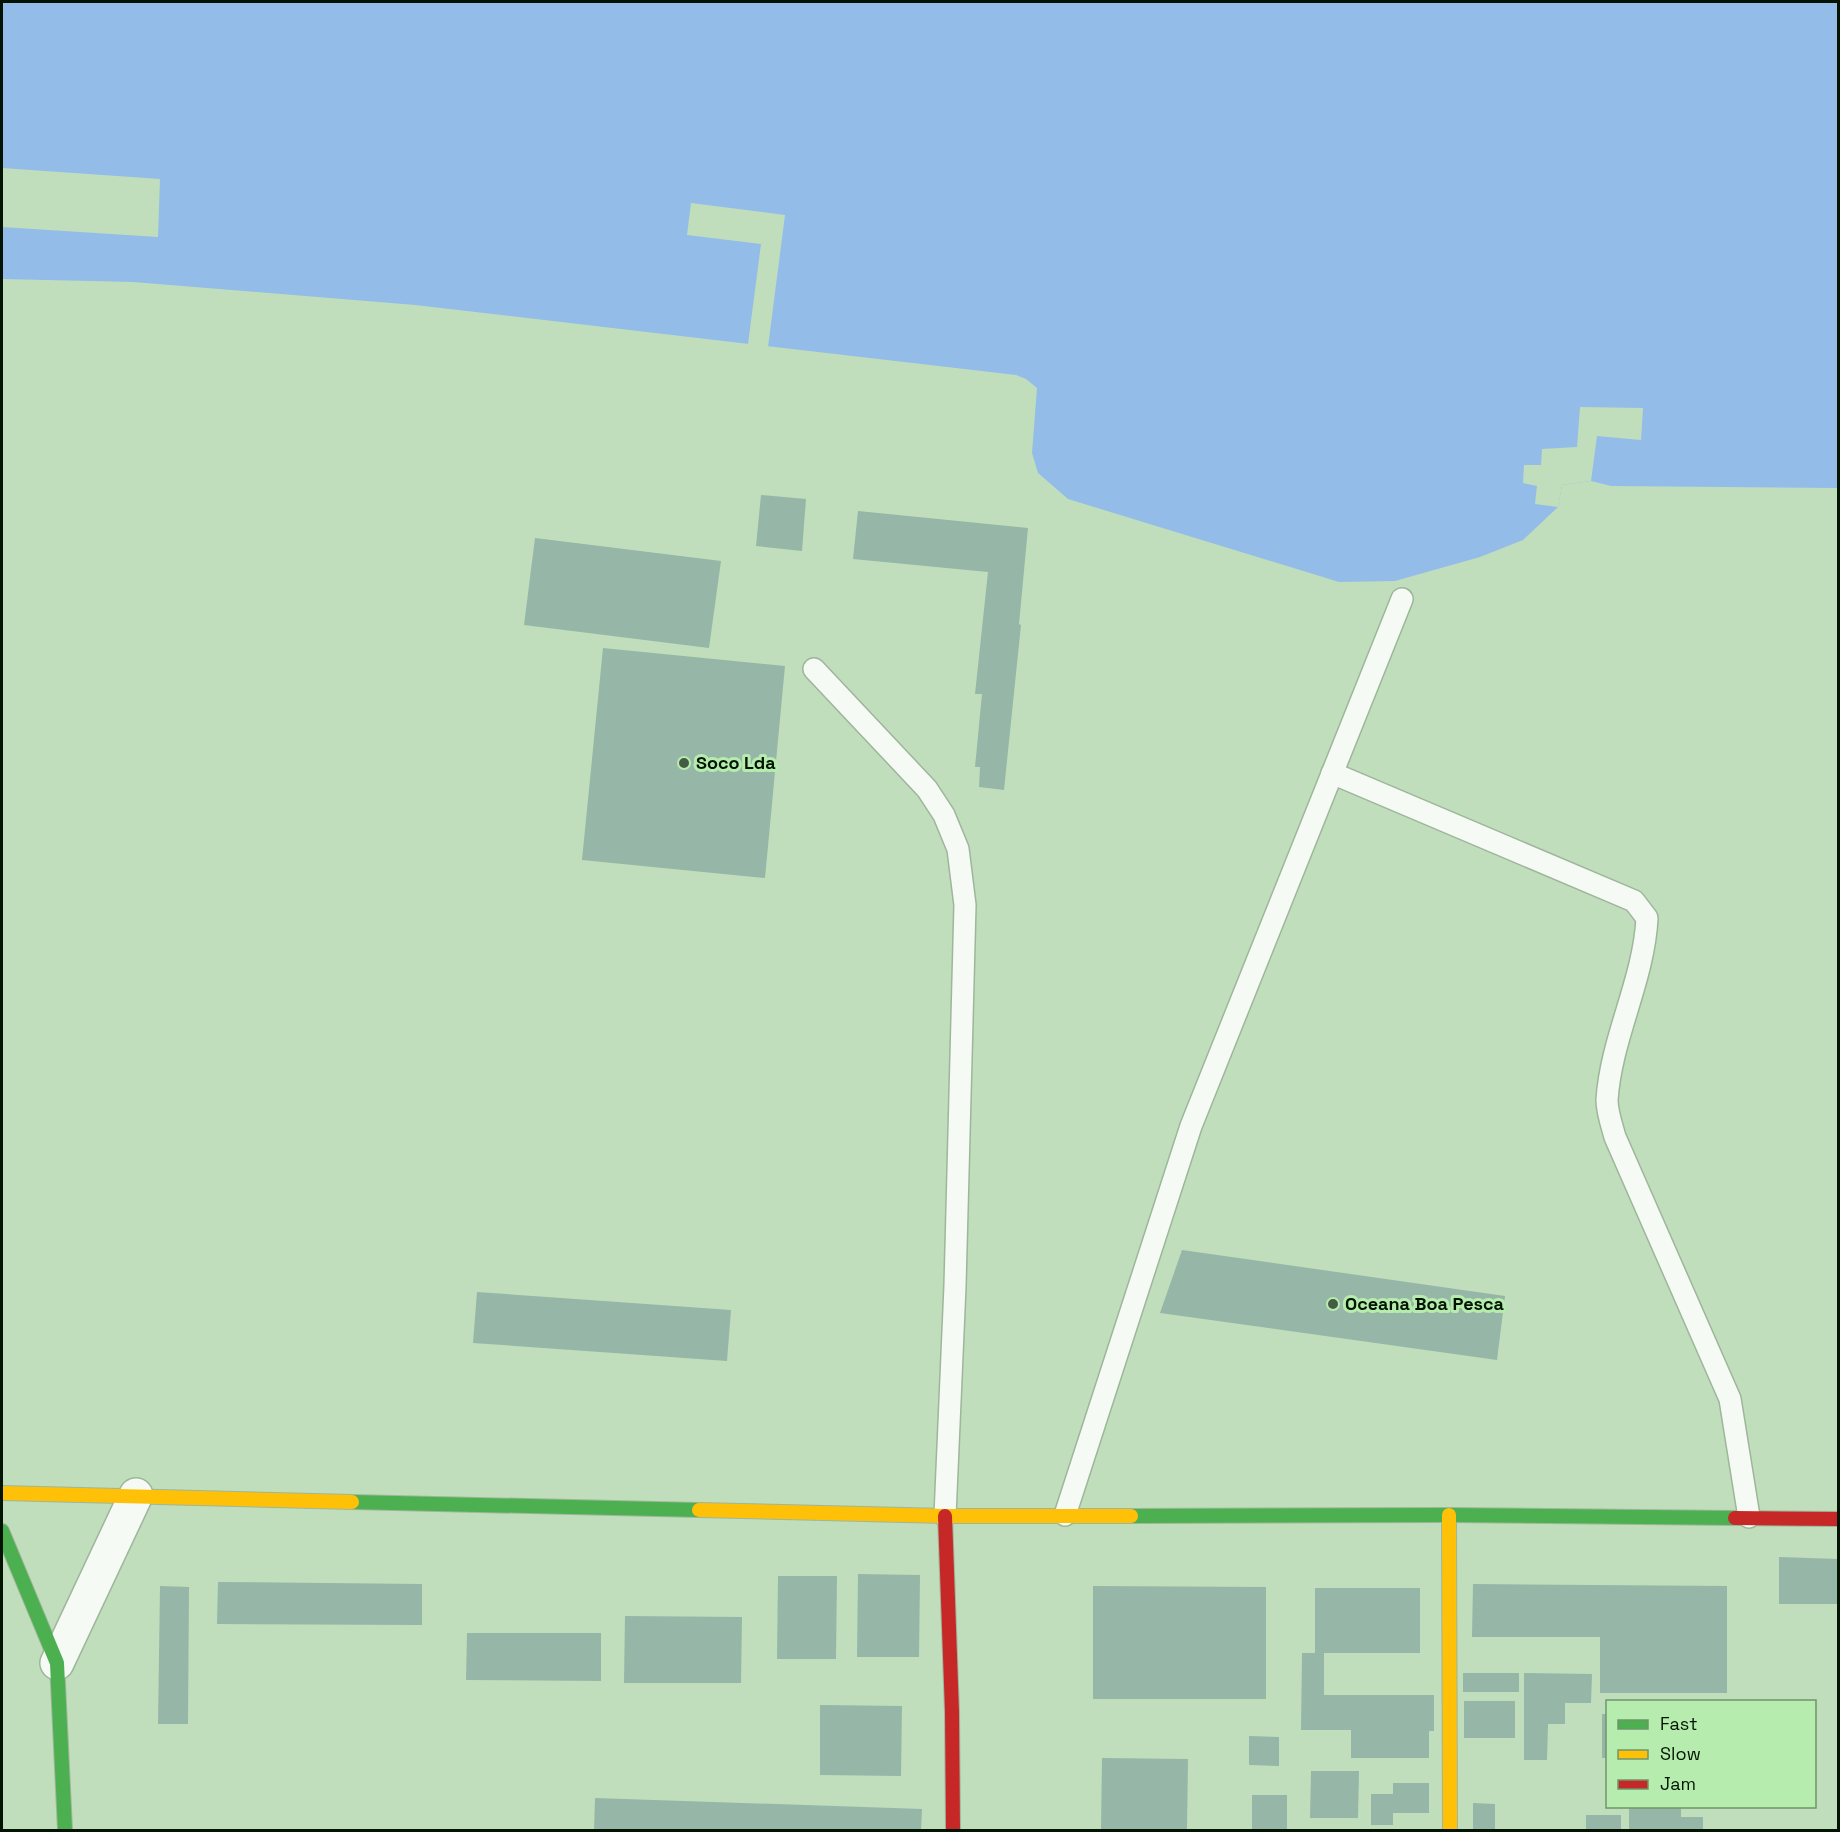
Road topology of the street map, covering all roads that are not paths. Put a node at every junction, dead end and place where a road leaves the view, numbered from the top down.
1 (1402, 599) dead end
2 (814, 669) dead end
3 (1332, 773) junction
4 (2, 1493) edge
5 (136, 1495) junction
6 (1065, 1515) junction
7 (1449, 1515) junction
8 (945, 1516) junction
9 (1749, 1517) junction
10 (1839, 1519) edge
11 (2, 1531) edge
12 (57, 1663) junction
13 (65, 1830) edge
14 (953, 1830) edge
15 (1450, 1830) edge

1 - 3 lane
2 - 8 lane
3 - 6 lane
3 - 9 lane
4 - 5 street
5 - 8 street
5 - 12 street
6 - 7 street
6 - 8 street
7 - 9 street
7 - 15 street
8 - 14 street
9 - 10 street
11 - 12 street
12 - 13 street

